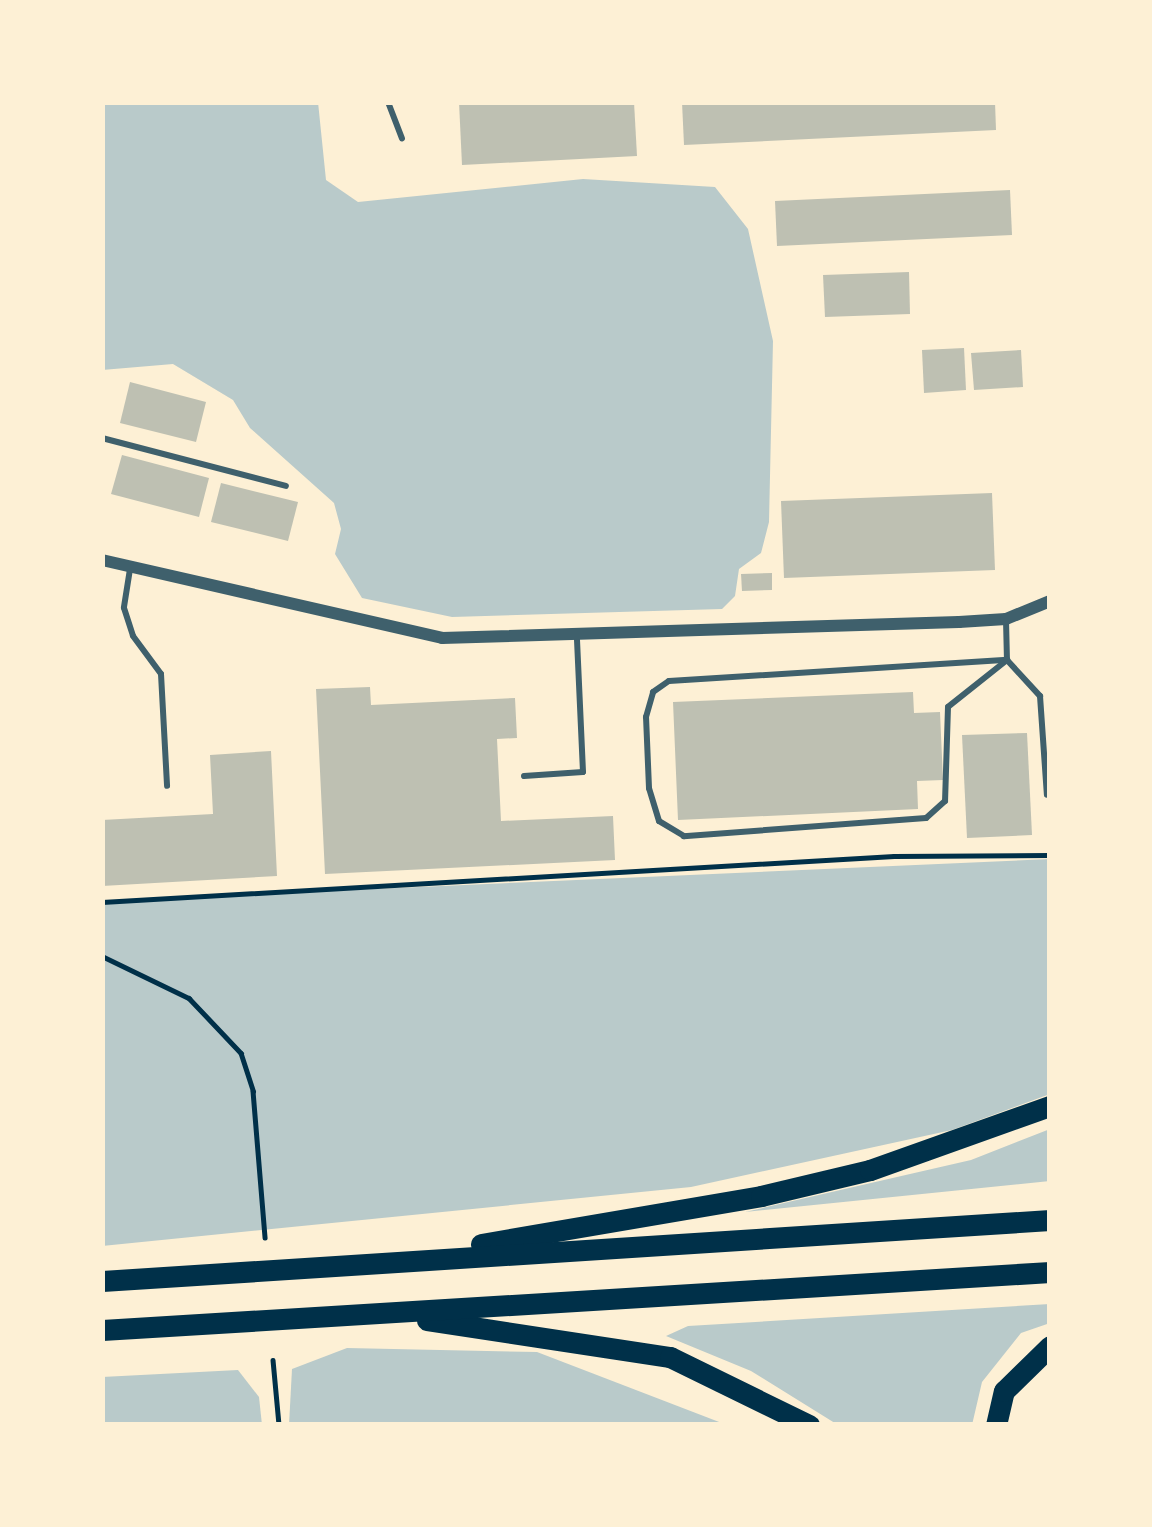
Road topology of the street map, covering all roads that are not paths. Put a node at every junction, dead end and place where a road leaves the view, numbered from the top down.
1 (388, 102) edge
2 (402, 138) dead end
3 (102, 438) edge
4 (286, 486) dead end
5 (102, 560) edge
6 (130, 568) junction
7 (1050, 601) edge
8 (1006, 619) junction
9 (578, 638) junction
10 (1006, 660) junction
11 (524, 776) dead end
12 (167, 786) dead end
13 (1047, 795) dead end
14 (1050, 1106) edge
15 (1050, 1220) edge
16 (371, 1263) junction
17 (1050, 1272) edge
18 (102, 1281) edge
19 (365, 1314) junction
20 (102, 1330) edge
21 (1050, 1346) edge
22 (809, 1425) edge
23 (996, 1425) edge

1 - 2 lane
3 - 4 lane
5 - 6 street
6 - 9 street
6 - 12 lane
7 - 8 street
8 - 9 street
8 - 10 lane
9 - 11 lane
10 - 10 lane
10 - 13 lane
14 - 16 highway
15 - 16 highway
16 - 18 highway
17 - 19 highway
19 - 20 highway
19 - 22 highway
21 - 23 highway

